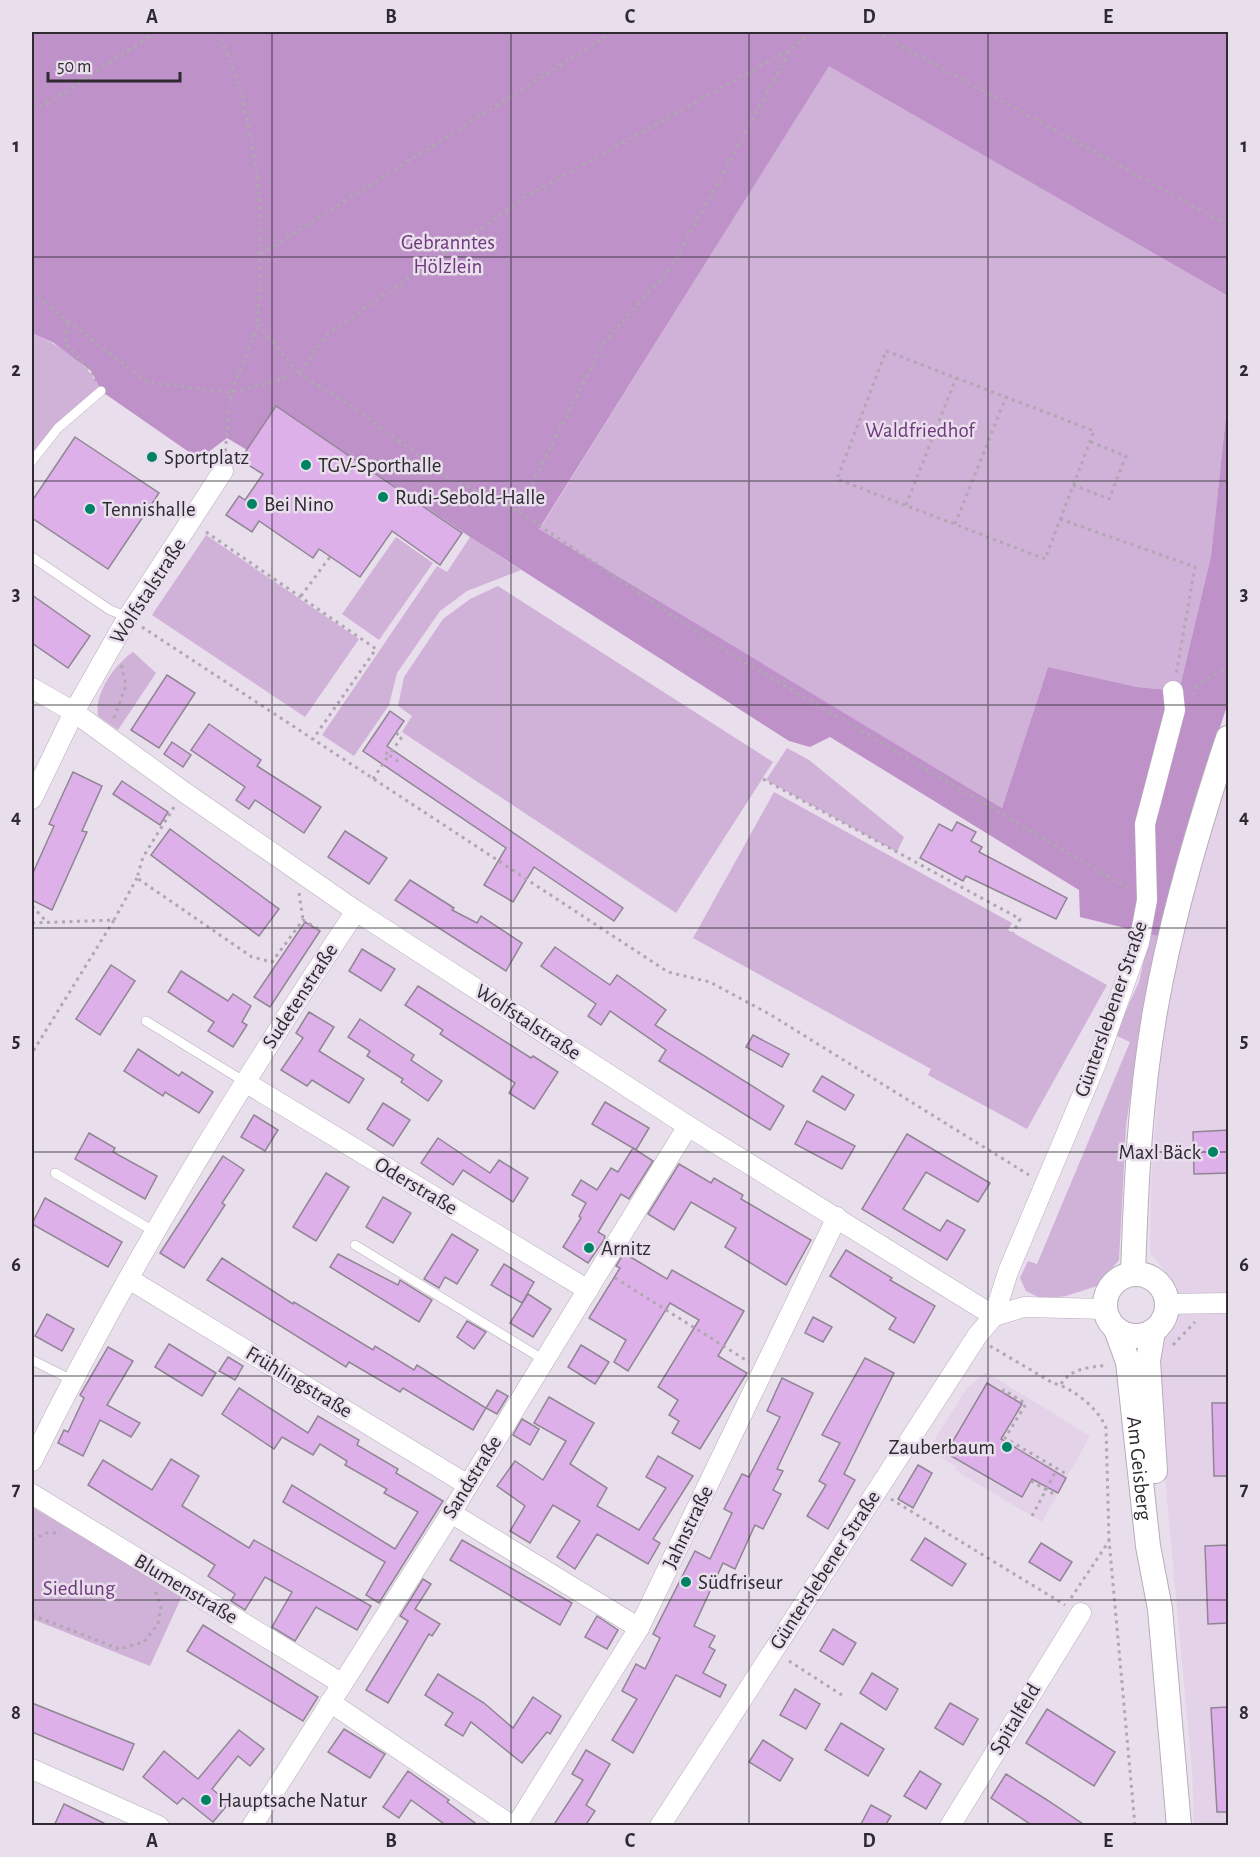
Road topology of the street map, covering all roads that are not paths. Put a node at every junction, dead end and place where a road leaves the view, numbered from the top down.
1 (101, 391) road end
2 (32, 461) edge
3 (223, 471) dead end
4 (32, 557) edge
5 (128, 617) junction
6 (32, 688) edge
7 (1174, 700) road end
8 (74, 712) junction
9 (1228, 738) edge
10 (32, 799) edge
11 (356, 911) junction
12 (146, 1021) dead end
13 (245, 1082) junction
14 (688, 1126) junction
15 (55, 1173) dead end
16 (837, 1217) junction
17 (155, 1232) junction
18 (355, 1245) dead end
19 (1133, 1274) junction
20 (129, 1279) junction
21 (588, 1290) junction
22 (1228, 1303) edge
23 (1167, 1304) junction
24 (994, 1316) junction
25 (1110, 1319) junction
26 (1153, 1331) junction
27 (32, 1360) edge
28 (544, 1360) junction
29 (1138, 1362) junction
30 (72, 1380) junction
31 (32, 1461) edge
32 (468, 1485) junction
33 (32, 1494) edge
34 (451, 1513) junction
35 (1073, 1609) road end
36 (639, 1628) junction
37 (341, 1683) junction
38 (330, 1702) junction
39 (32, 1769) edge
40 (955, 1824) edge
41 (159, 1826) edge
42 (252, 1826) edge
43 (514, 1826) edge
44 (660, 1826) edge
45 (1179, 1826) edge

1 - 2 lane
3 - 5 street, Wolfstalstraße
4 - 5 lane
5 - 8 street, Wolfstalstraße
6 - 8 street, Wolfstalstraße
7 - 24 street, Günterslebener Straße
8 - 10 street
8 - 11 street, Wolfstalstraße
9 - 19 street
11 - 13 street, Sudetenstraße
11 - 14 street, Wolfstalstraße
12 - 13 lane
13 - 17 street, Sudetenstraße
13 - 21 street, Oderstraße
14 - 16 street, Wolfstalstraße
14 - 21 street, Sandstraße
15 - 17 lane
16 - 24 street, Wolfstalstraße
16 - 36 street, Jahnstraße
17 - 20 street, Sudetenstraße
18 - 28 lane
19 - 23 street
19 - 25 street
20 - 30 street, Sudetenstraße
20 - 32 street, Frühlingstraße
21 - 28 street, Sandstraße
22 - 23 street
23 - 26 street
24 - 25 street
24 - 44 street, Günterslebener Straße
25 - 26 street
25 - 29 street, Am Geisberg
26 - 29 street, Am Geisberg
27 - 30 lane
28 - 32 street, Sandstraße
29 - 45 street, Am Geisberg
30 - 31 street, Sudetenstraße
32 - 34 street, Sandstraße
33 - 37 street, Blumenstraße
34 - 36 street
34 - 37 street, Sandstraße
35 - 40 street, Spitalfeld
36 - 43 street, Jahnstraße
37 - 38 street, Sandstraße
38 - 42 street, Sandstraße
38 - 43 street
39 - 41 street

